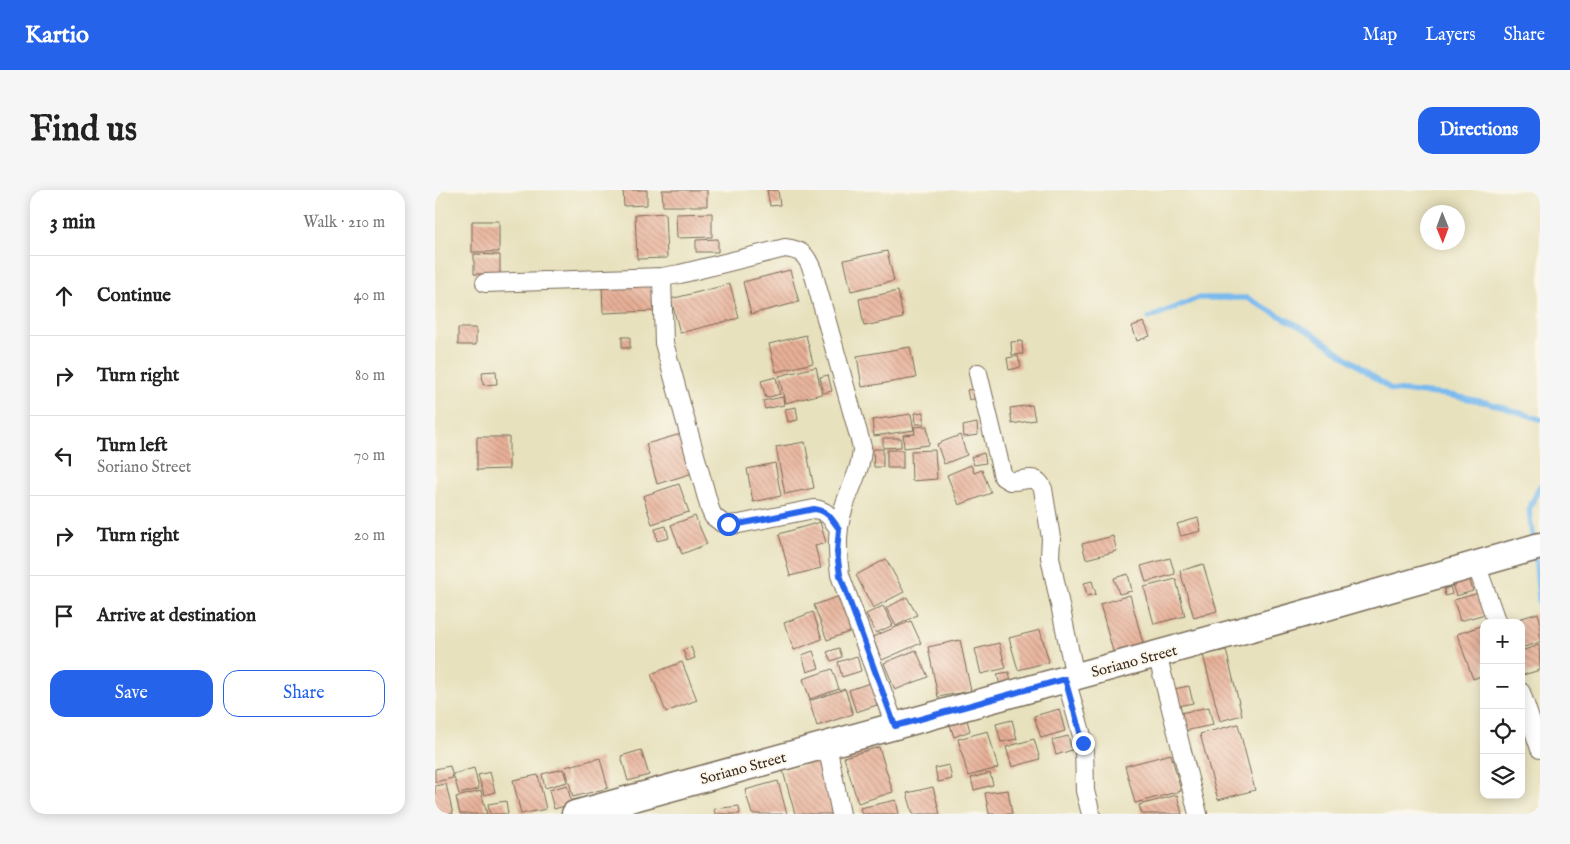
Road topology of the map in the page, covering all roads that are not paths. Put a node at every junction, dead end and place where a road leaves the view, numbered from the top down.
1 (662, 277) junction
2 (485, 283) dead end
3 (978, 373) dead end
4 (839, 529) junction
5 (1529, 549) edge
6 (1476, 564) junction
7 (1496, 619) edge
8 (1157, 654) junction
9 (1070, 678) junction
10 (1525, 704) edge
11 (895, 726) junction
12 (827, 745) junction
13 (1540, 749) edge
14 (575, 814) edge
15 (841, 814) edge
16 (1091, 814) edge
17 (1198, 814) edge

1 - 2 street
1 - 4 street
1 - 4 street
3 - 9 street
4 - 11 street
5 - 6 main road, Soriano Street
6 - 7 street
6 - 8 main road, Soriano Street
8 - 9 main road, Soriano Street
8 - 17 street
9 - 11 main road, Soriano Street
9 - 16 street
10 - 13 street
11 - 12 main road, Soriano Street
12 - 14 main road, Soriano Street
12 - 15 street

